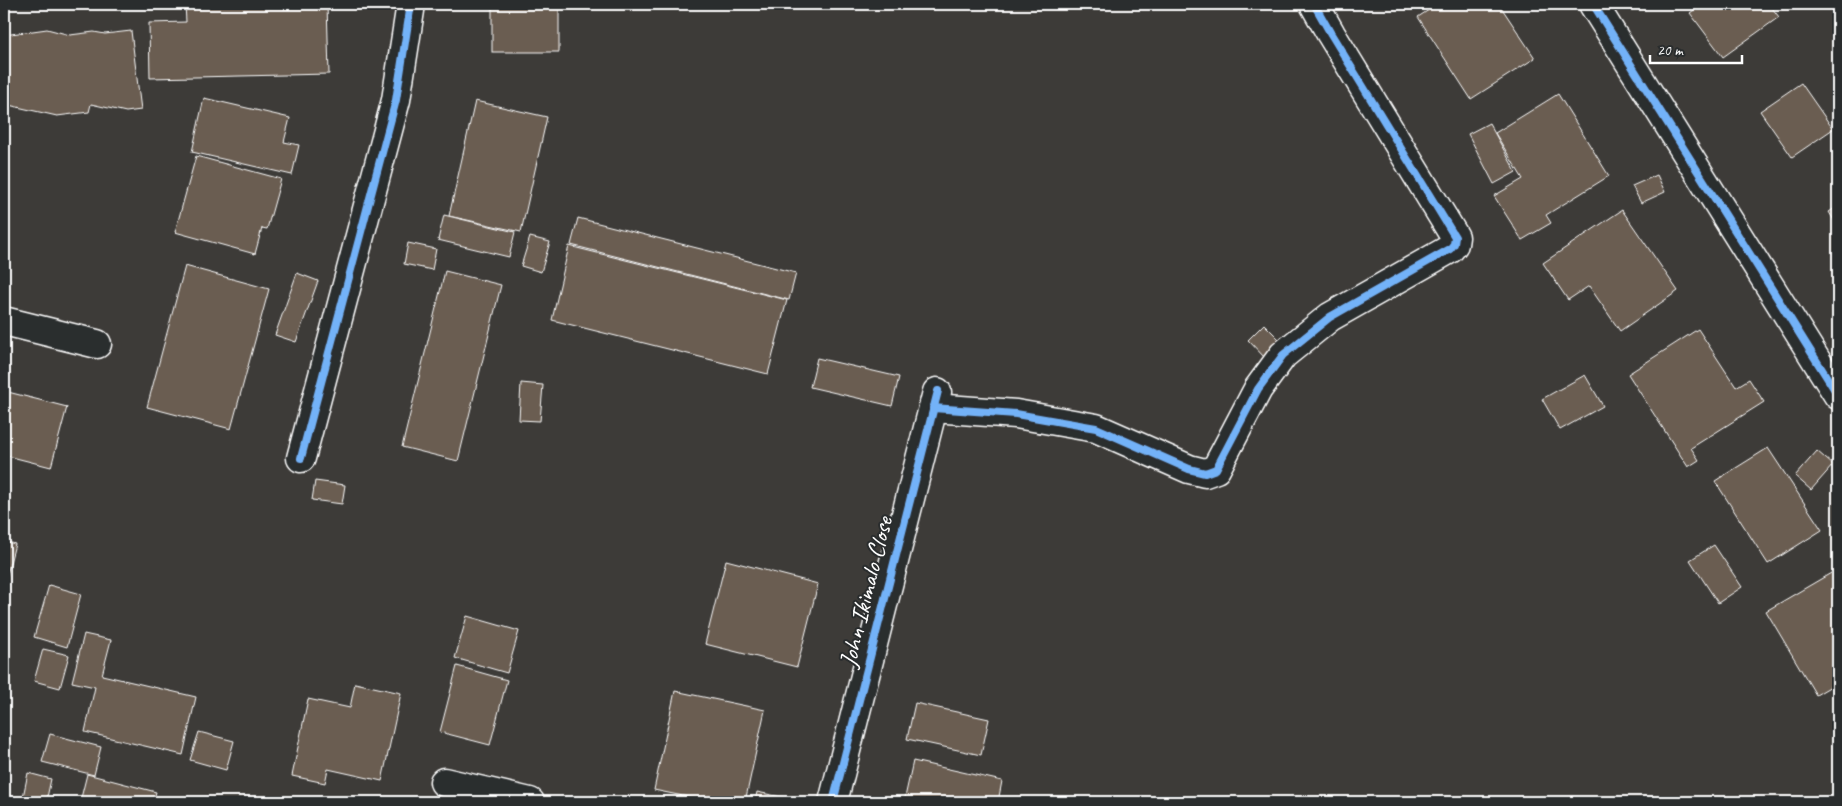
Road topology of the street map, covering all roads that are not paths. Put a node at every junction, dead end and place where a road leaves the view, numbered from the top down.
1 (411, 4) edge
2 (1314, 4) edge
3 (1593, 4) edge
4 (4, 321) edge
5 (98, 344) dead end
6 (1838, 395) edge
7 (301, 458) dead end
8 (444, 782) dead end
9 (530, 802) edge
10 (833, 802) edge

1 - 7 street
2 - 10 street, John Ikimalo Close
3 - 6 street
4 - 5 street
8 - 9 street

